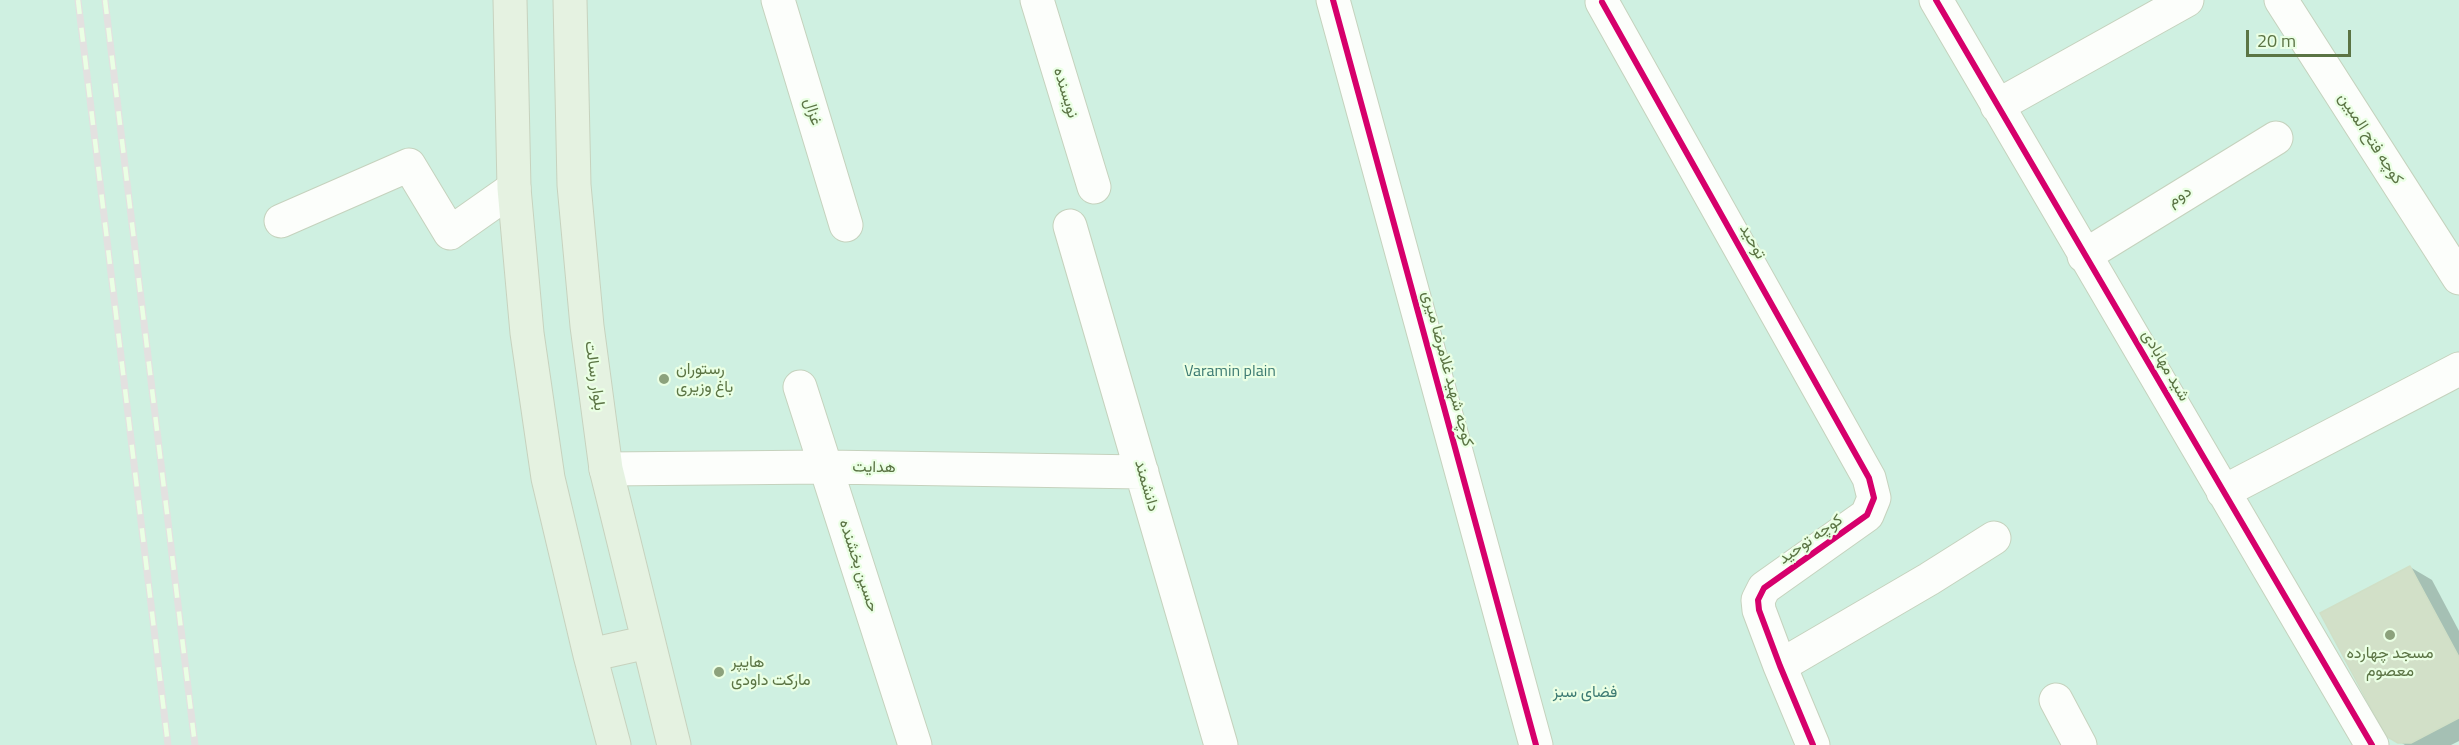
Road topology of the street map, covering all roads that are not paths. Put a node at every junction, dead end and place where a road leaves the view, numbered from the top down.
1 (510, 0) edge
2 (778, 0) edge
3 (1037, 0) edge
4 (1333, 0) edge
5 (1936, 0) edge
6 (2187, 0) edge
7 (2281, 0) edge
8 (1602, 2) dead end
9 (576, 3) edge
10 (1997, 106) junction
11 (2276, 138) dead end
12 (1094, 187) dead end
13 (514, 188) junction
14 (281, 221) dead end
15 (846, 225) dead end
16 (1070, 226) dead end
17 (2084, 256) junction
18 (2459, 278) edge
19 (2457, 375) edge
20 (800, 387) dead end
21 (826, 467) junction
22 (606, 469) junction
23 (1142, 472) junction
24 (2223, 492) junction
25 (1874, 498) joint
26 (1994, 538) dead end
27 (648, 642) junction
28 (590, 655) junction
29 (1780, 666) junction
30 (2056, 700) dead end
31 (614, 745) edge
32 (674, 745) edge
33 (915, 745) edge
34 (1221, 745) edge
35 (1536, 745) edge
36 (1813, 745) edge
37 (2080, 745) edge
38 (2372, 745) edge

1 - 13 main road
2 - 15 street, غزال
3 - 12 street, نویسنده
4 - 35 street, کوچه شهید غلامرضا میری
5 - 10 street, شید مهابادی
6 - 10 street
7 - 18 street, کوچه فتح المبین
8 - 25 street, توحید
9 - 22 main road, بلوار رسالت
10 - 17 street, شید مهابادی
11 - 17 street, دوم
13 - 14 street
13 - 28 main road
16 - 23 street, دانشمند
17 - 24 street, شید مهابادی
19 - 24 street
20 - 21 street, حسین بخشنده
21 - 22 street, هدایت
21 - 23 street, هدایت
21 - 33 street, حسین بخشنده
22 - 27 main road, بلوار رسالت
23 - 34 street, دانشمند
24 - 38 street, شید مهابادی
25 - 29 street, کوچه توحید
26 - 29 street
27 - 28 main road
27 - 32 main road, بلوار رسالت
28 - 31 main road
29 - 36 street
30 - 37 street

